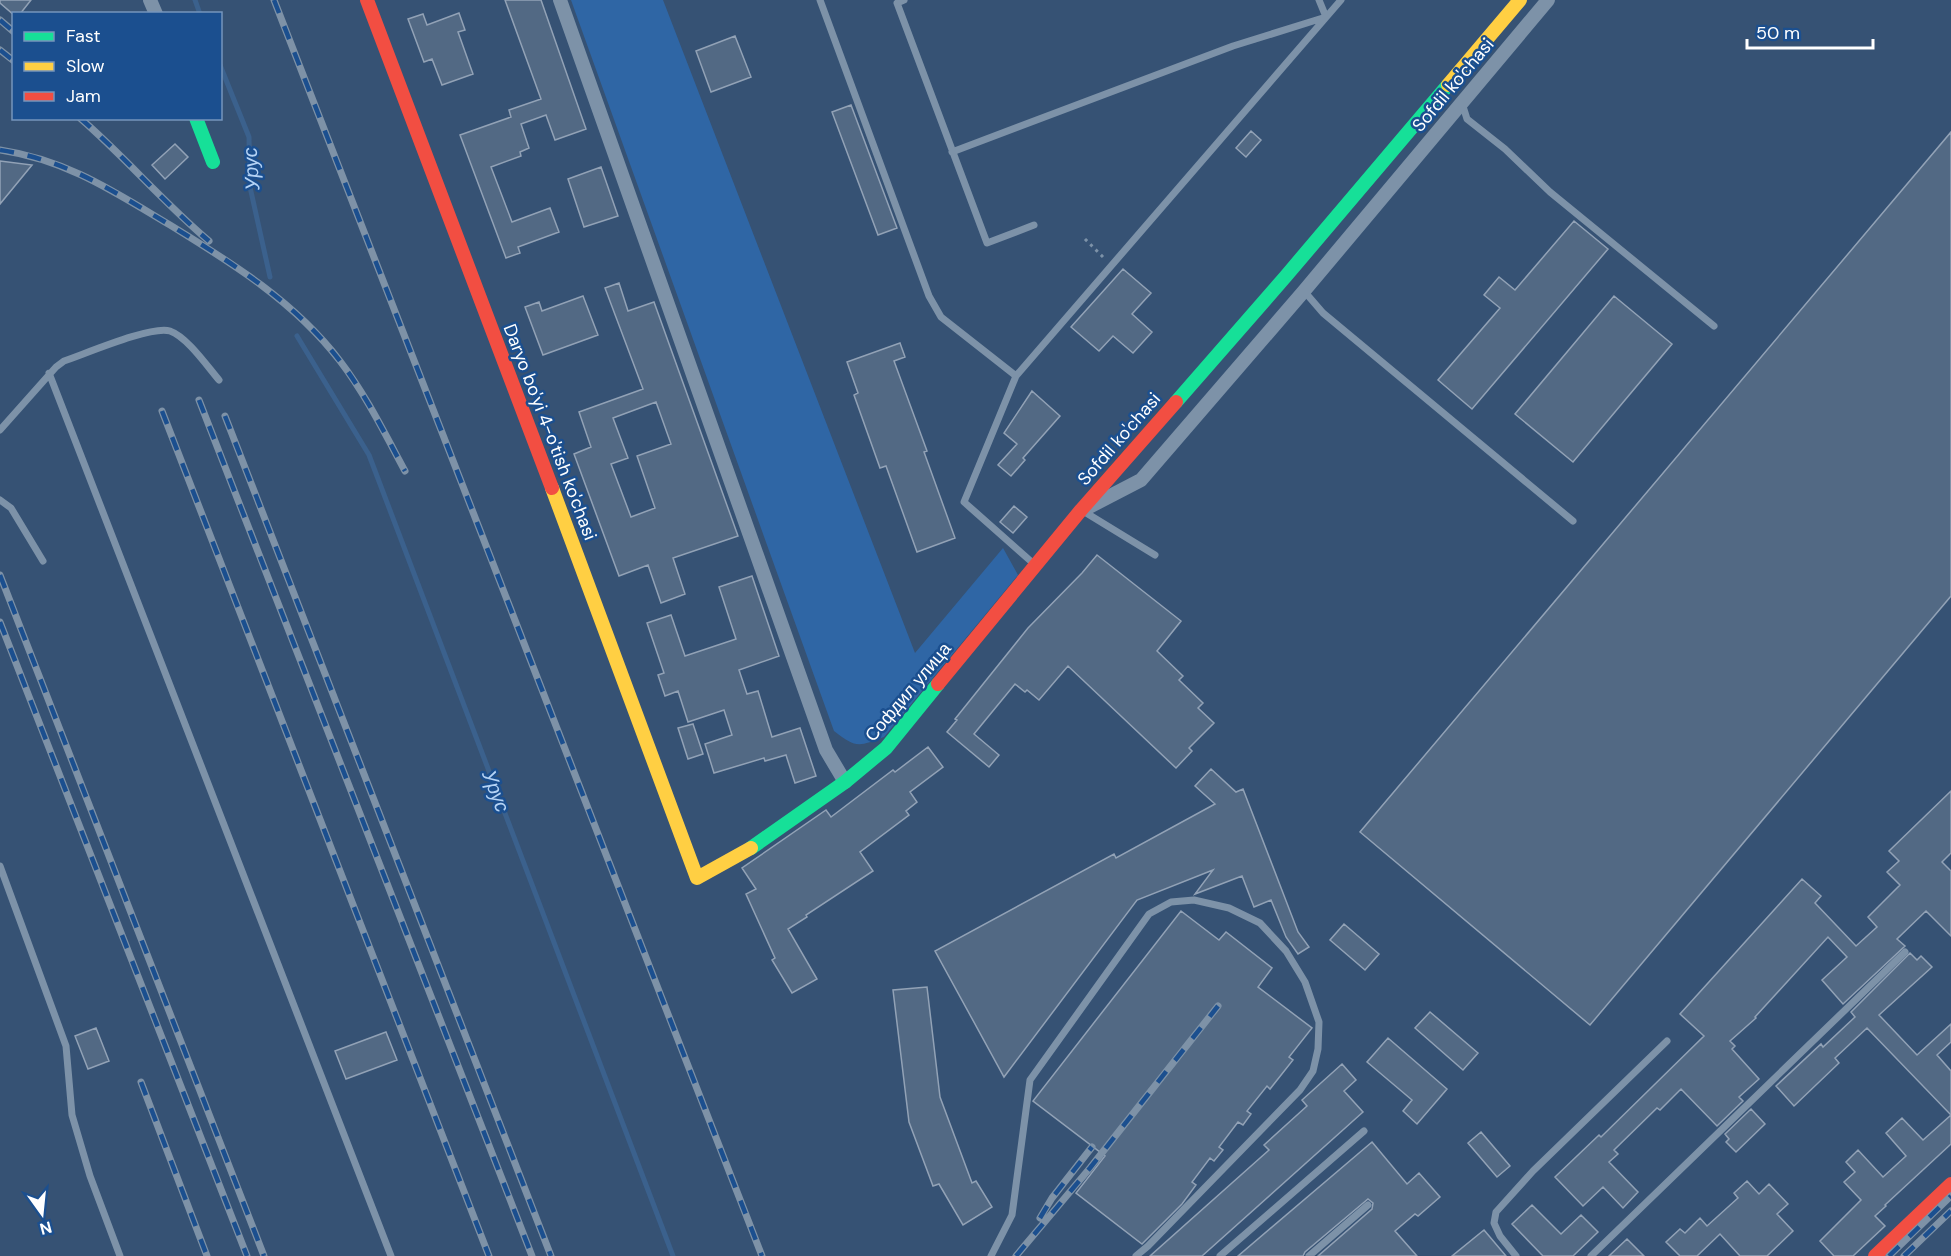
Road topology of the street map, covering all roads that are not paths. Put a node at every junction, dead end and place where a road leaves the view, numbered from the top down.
1 (367, 0) edge
2 (560, 0) edge
3 (820, 0) edge
4 (904, 0) edge
5 (1319, 0) edge
6 (1341, 0) edge
7 (1520, 0) edge
8 (1548, 0) edge
9 (1326, 17) junction
10 (1446, 89) junction
11 (1462, 103) junction
12 (197, 120) edge
13 (952, 152) junction
14 (213, 162) dead end
15 (1034, 225) dead end
16 (1286, 276) junction
17 (1304, 291) junction
18 (1714, 326) dead end
19 (49, 373) junction
20 (1016, 376) junction
21 (219, 380) dead end
22 (0, 430) edge
23 (0, 500) edge
24 (1081, 510) junction
25 (1573, 520) dead end
26 (1155, 555) dead end
27 (43, 561) dead end
28 (1035, 565) junction
29 (845, 782) junction
30 (0, 866) edge
31 (697, 878) joint
32 (1905, 952) dead end
33 (1667, 1041) dead end
34 (1364, 1131) dead end
35 (1951, 1184) edge
36 (1368, 1205) dead end
37 (120, 1256) edge
38 (391, 1256) edge
39 (991, 1256) edge
40 (1136, 1256) edge
41 (1220, 1256) edge
42 (1309, 1256) edge
43 (1516, 1256) edge
44 (1591, 1256) edge
45 (1875, 1256) edge

1 - 31 street, Daryo bo'yi 4-o'tish ko'chasi
2 - 29 street
3 - 20 lane
4 - 13 lane
5 - 9 lane
6 - 9 lane
7 - 10 street, Sofdil ko'chasi
8 - 11 street, Sofdil ko'chasi
9 - 13 lane
9 - 20 lane
10 - 11 street
10 - 16 street, Sofdil ko'chasi
11 - 17 street, Sofdil ko'chasi
11 - 18 lane
12 - 14 street
13 - 15 lane
16 - 17 street
16 - 24 street, Sofdil ko'chasi
17 - 24 street, Sofdil ko'chasi
17 - 25 lane
19 - 21 lane
19 - 22 lane
19 - 38 lane
20 - 28 lane
23 - 27 lane
24 - 26 lane
24 - 28 street, Софдил улица
28 - 29 street, Софдил улица
29 - 31 street, Софдил улица
30 - 37 lane
32 - 44 lane
33 - 43 lane
34 - 41 lane
35 - 45 street
36 - 42 lane
39 - 40 lane

